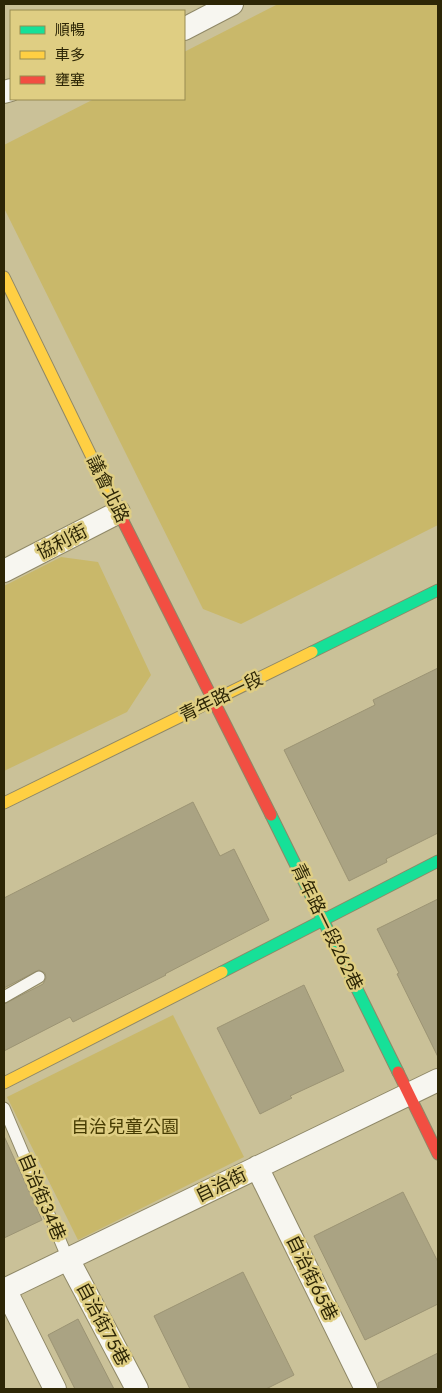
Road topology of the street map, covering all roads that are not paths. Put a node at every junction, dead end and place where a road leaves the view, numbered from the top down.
1 (232, 4) edge
2 (185, 28) edge
3 (4, 277) edge
4 (119, 512) junction
5 (4, 571) edge
6 (438, 590) edge
7 (215, 700) junction
8 (4, 803) edge
9 (438, 860) edge
10 (323, 919) junction
11 (39, 977) dead end
12 (4, 997) edge
13 (438, 1080) edge
14 (4, 1083) edge
15 (408, 1094) junction
16 (4, 1108) edge
17 (438, 1154) edge
18 (257, 1167) junction
19 (68, 1259) junction
20 (4, 1290) edge
21 (55, 1389) edge
22 (137, 1389) edge
23 (366, 1389) edge

1 - 2 street
3 - 4 street, 議會北路
4 - 5 street, 協利街
4 - 7 street, 議會北路
6 - 7 street, 青年路一段
7 - 8 street, 青年路一段
7 - 10 street, 青年路一段262巷
9 - 10 street
10 - 14 street
10 - 15 street, 青年路一段262巷
11 - 12 lane
13 - 15 street, 自治街
15 - 17 street, 青年路一段262巷
15 - 18 street, 自治街
16 - 19 lane, 自治街34巷
18 - 19 street, 自治街
18 - 23 street, 自治街65巷
19 - 20 street, 自治街
19 - 22 street, 自治街75巷
20 - 21 street

